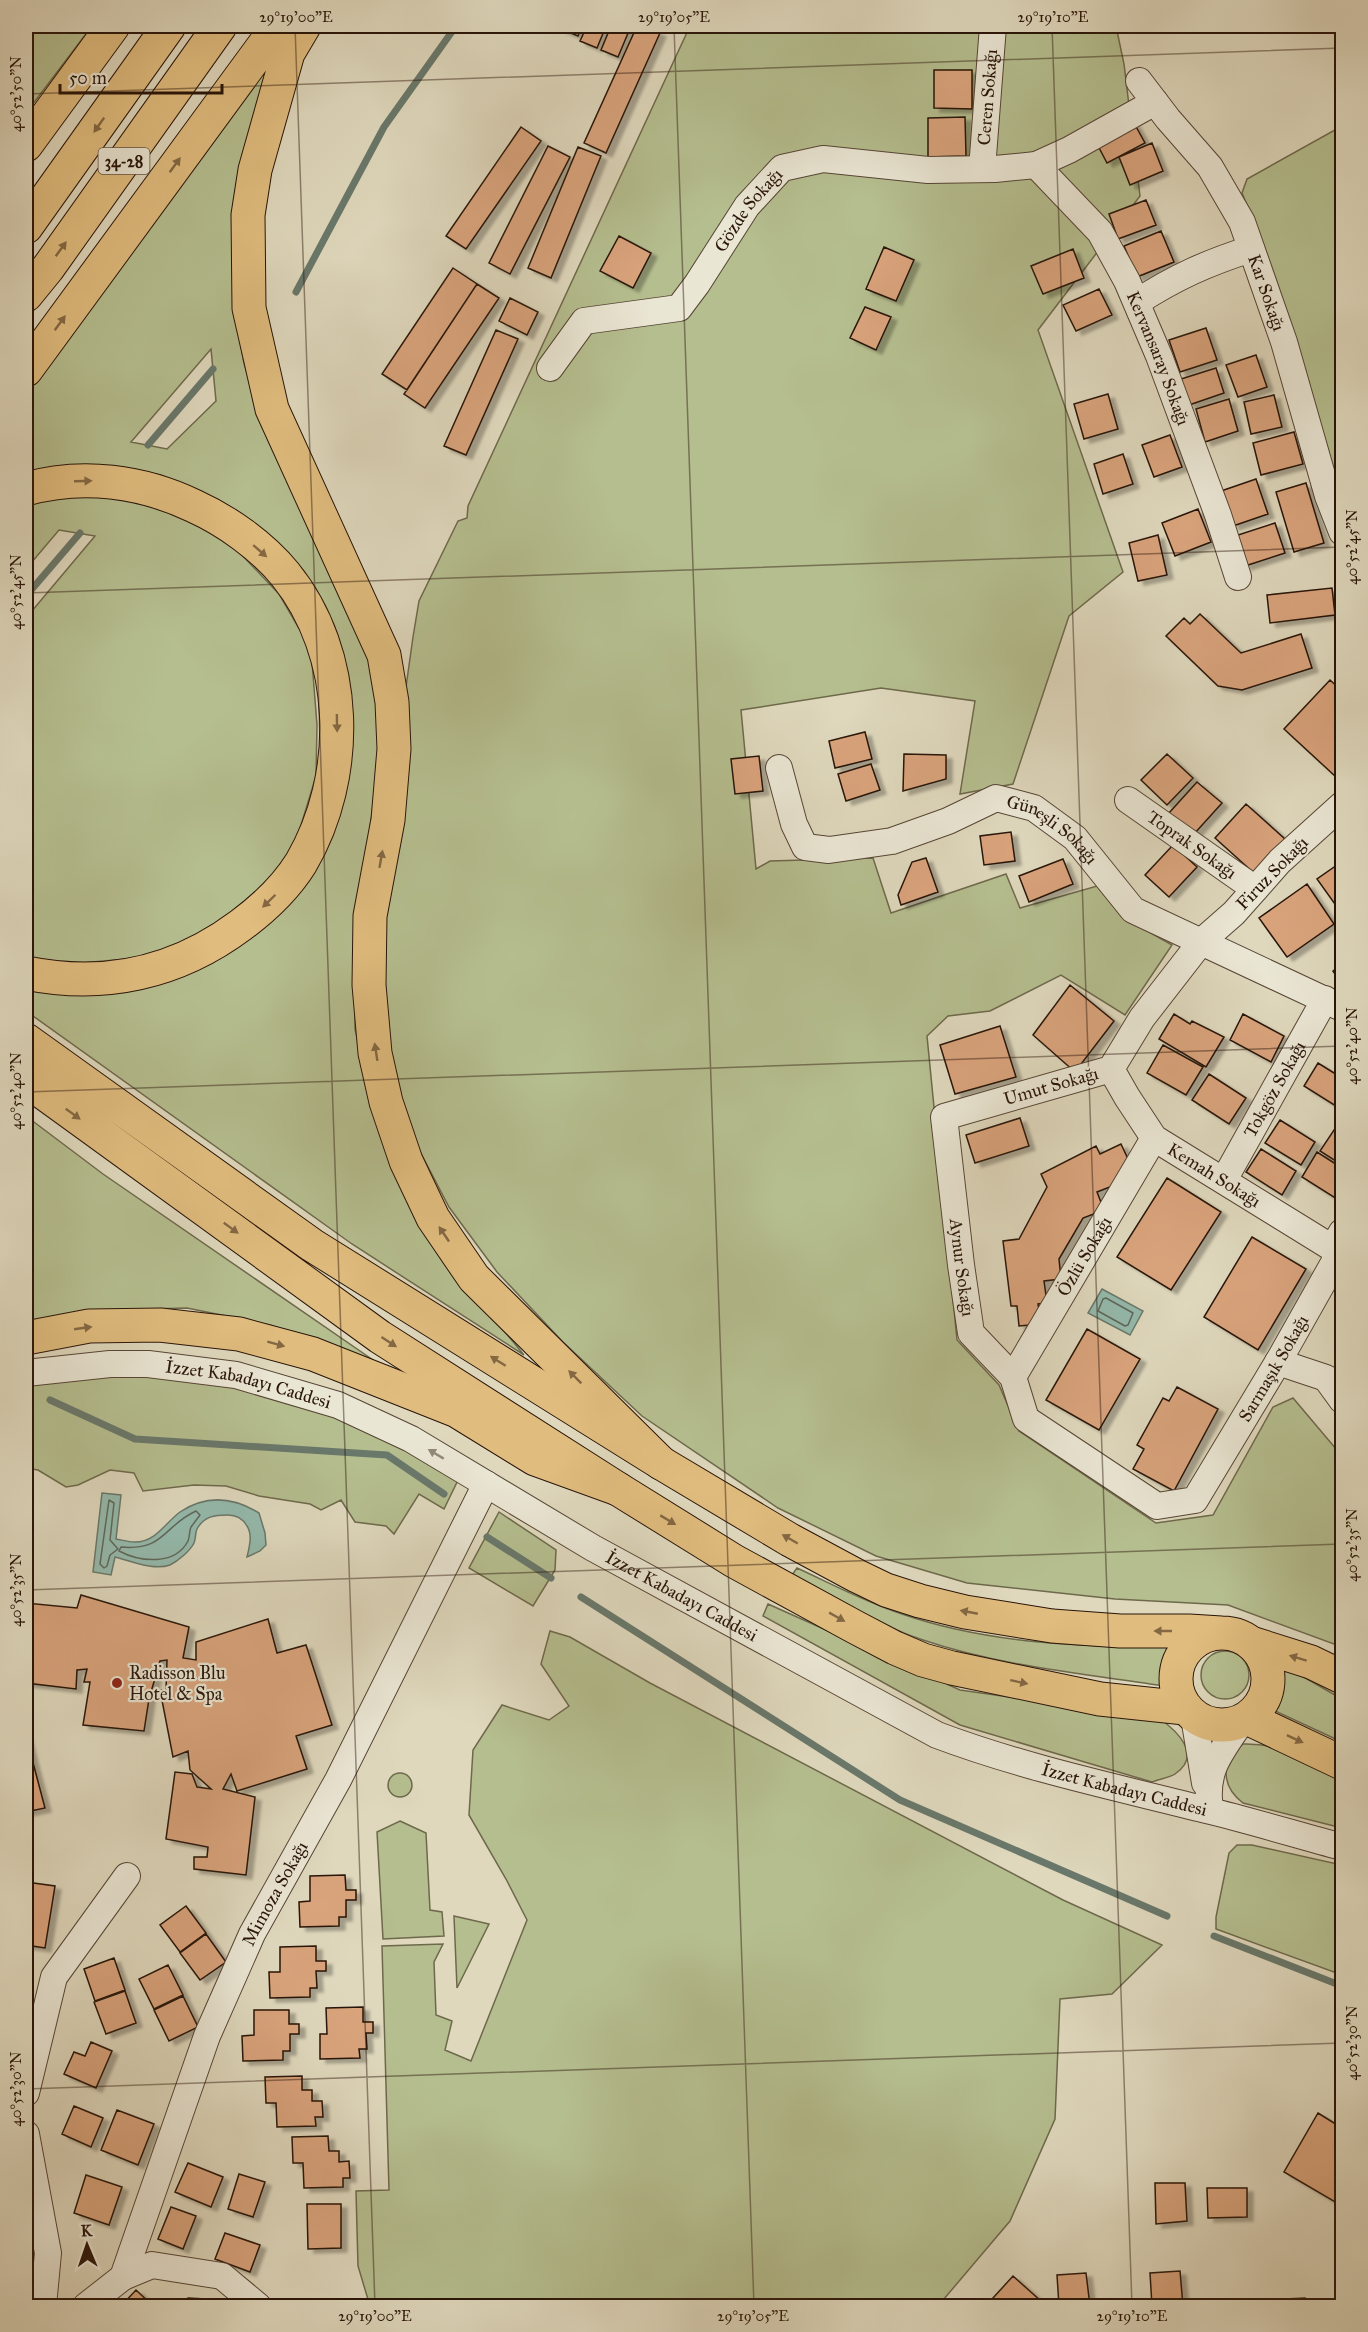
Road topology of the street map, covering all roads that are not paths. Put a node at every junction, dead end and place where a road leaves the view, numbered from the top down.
1 (113, 26) edge
2 (169, 26) edge
3 (220, 26) edge
4 (278, 26) edge
5 (304, 26) edge
6 (993, 26) edge
7 (1138, 81) dead end
8 (1155, 102) junction
9 (26, 145) edge
10 (1036, 165) junction
11 (982, 169) junction
12 (26, 228) edge
13 (1251, 249) junction
14 (26, 295) edge
15 (1137, 302) junction
16 (550, 368) dead end
17 (26, 370) edge
18 (26, 489) edge
19 (1342, 532) edge
20 (1238, 577) dead end
21 (779, 768) dead end
22 (1128, 800) dead end
23 (1342, 805) edge
24 (1254, 889) junction
25 (1201, 942) junction
26 (26, 973) edge
27 (1334, 1004) edge
28 (26, 1040) edge
29 (1111, 1069) junction
30 (26, 1080) edge
31 (944, 1117) joint
32 (1154, 1138) junction
33 (1224, 1180) junction
34 (1342, 1246) edge
35 (26, 1338) edge
36 (1278, 1362) junction
37 (26, 1373) edge
38 (1013, 1377) junction
39 (1342, 1400) edge
40 (661, 1463) junction
41 (486, 1484) junction
42 (618, 1489) junction
43 (1195, 1500) joint
44 (1236, 1638) junction
45 (1342, 1677) edge
46 (1190, 1713) junction
47 (1244, 1720) junction
48 (1342, 1763) edge
49 (1210, 1810) junction
50 (1342, 1847) edge
51 (127, 1876) dead end
52 (26, 2093) edge
53 (26, 2134) edge
54 (123, 2277) junction
55 (43, 2307) edge
56 (86, 2307) edge
57 (258, 2307) edge

1 - 9 main road
2 -> 12 main road, 34-28
14 -> 3 main road, 34-28
17 -> 4 main road
40 -> 5 main road
6 - 11 street, Ceren Sokağı
7 - 8 street, Kar Sokağı
8 - 10 street
8 - 13 street, Kar Sokağı
10 - 11 street, Gözde Sokağı
10 - 15 street, Kervansaray Sokağı
11 - 16 street, Gözde Sokağı
13 - 15 street
13 - 19 street, Kar Sokağı
15 - 20 street, Kervansaray Sokağı
18 -> 26 main road
21 - 25 street, Güneşli Sokağı
22 - 24 street, Toprak Sokağı
23 - 24 street, Firuz Sokağı
24 - 25 street, Firuz Sokağı
25 - 27 street, Güneşli Sokağı
25 - 29 street, Umut Sokağı
27 - 33 street, Tokgöz Sokağı
40 -> 28 main road
29 - 31 street, Umut Sokağı
29 - 32 street, Kemah Sokağı
30 -> 42 main road
31 - 38 street, Aynur Sokağı
32 - 33 street, Kemah Sokağı
32 - 38 street, Özlü Sokağı
33 - 34 street, Kemah Sokağı
34 - 36 street, Sarmaşık Sokağı
35 -> 42 main road
36 - 39 street
36 - 43 street, Sarmaşık Sokağı
41 -> 37 street, İzzet Kabadayı Caddesi
38 - 43 street, Aynur Sokağı
44 -> 40 main road
41 - 49 street, İzzet Kabadayı Caddesi
41 - 54 street, Mimoza Sokağı
42 -> 46 main road
45 -> 44 main road
44 - 46 main road
44 - 47 main road
46 - 47 main road
46 - 49 street
47 -> 48 main road
47 - 49 street
49 - 50 street, İzzet Kabadayı Caddesi
51 - 52 street
53 - 55 street
54 - 56 street
54 - 57 street

